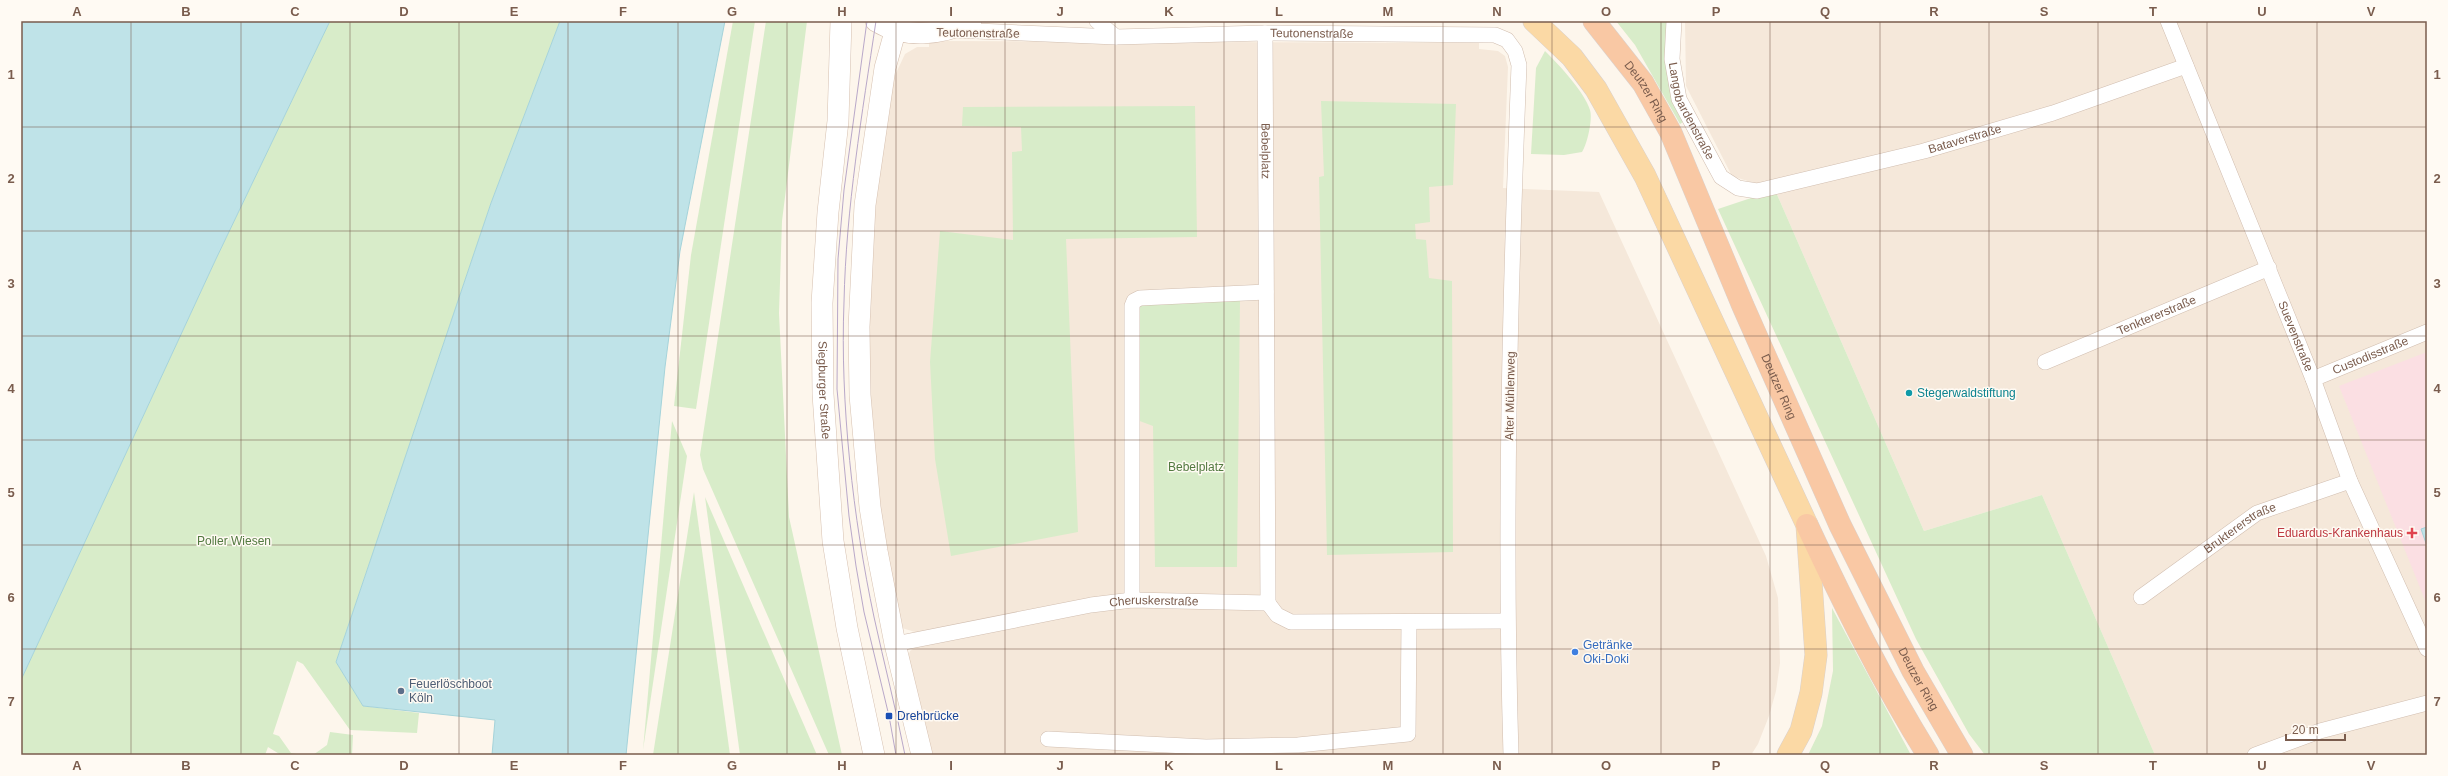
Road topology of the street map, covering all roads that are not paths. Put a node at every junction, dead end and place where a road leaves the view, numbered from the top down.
1 (840, 21) edge
2 (876, 21) edge
3 (971, 21) edge
4 (1098, 21) edge
5 (1534, 21) edge
6 (1594, 21) edge
7 (1674, 21) edge
8 (2168, 21) edge
9 (902, 28) edge
10 (952, 30) junction
11 (1265, 33) junction
12 (1116, 38) junction
13 (1507, 40) joint
14 (2186, 66) junction
15 (1738, 188) joint
16 (2269, 268) junction
17 (1266, 292) junction
18 (2427, 332) edge
19 (2045, 362) dead end
20 (2313, 378) junction
21 (2350, 481) junction
22 (1807, 525) junction
23 (2140, 597) dead end
24 (1132, 600) junction
25 (1268, 603) junction
26 (1507, 621) junction
27 (1409, 622) junction
28 (895, 644) junction
29 (2427, 649) edge
30 (2427, 702) edge
31 (1048, 739) dead end
32 (874, 755) edge
33 (922, 755) edge
34 (1511, 755) edge
35 (1788, 755) edge
36 (1928, 755) edge
37 (1962, 755) edge
38 (2254, 755) edge

1 - 32 main road, Siegburger Straße
2 - 9 main road
3 - 10 main road
4 - 12 street
5 - 22 main road
6 - 37 highway, Deutzer Ring
7 - 15 street, Langobardenstraße
8 - 14 street, Suevenstraße
9 - 10 main road, Teutonenstraße
9 - 28 main road
10 - 12 street, Teutonenstraße
11 - 12 street, Teutonenstraße
11 - 13 street, Teutonenstraße
11 - 17 street, Bebelplatz
13 - 26 street, Alter Mühlenweg
14 - 15 street, Bataverstraße
14 - 16 street, Suevenstraße
16 - 19 street, Tenktererstraße
16 - 20 street, Suevenstraße
17 - 24 street
17 - 25 street, Bebelplatz
18 - 20 street, Custodisstraße
20 - 21 street, Suevenstraße
21 - 23 street, Bruktererstraße
21 - 29 street, Suevenstraße
22 - 35 main road
22 - 36 highway
24 - 25 street, Cheruskerstraße
24 - 28 street, Cheruskerstraße
25 - 27 street
26 - 27 street
26 - 34 street, Alter Mühlenweg
27 - 31 street
28 - 33 main road
30 - 38 street

